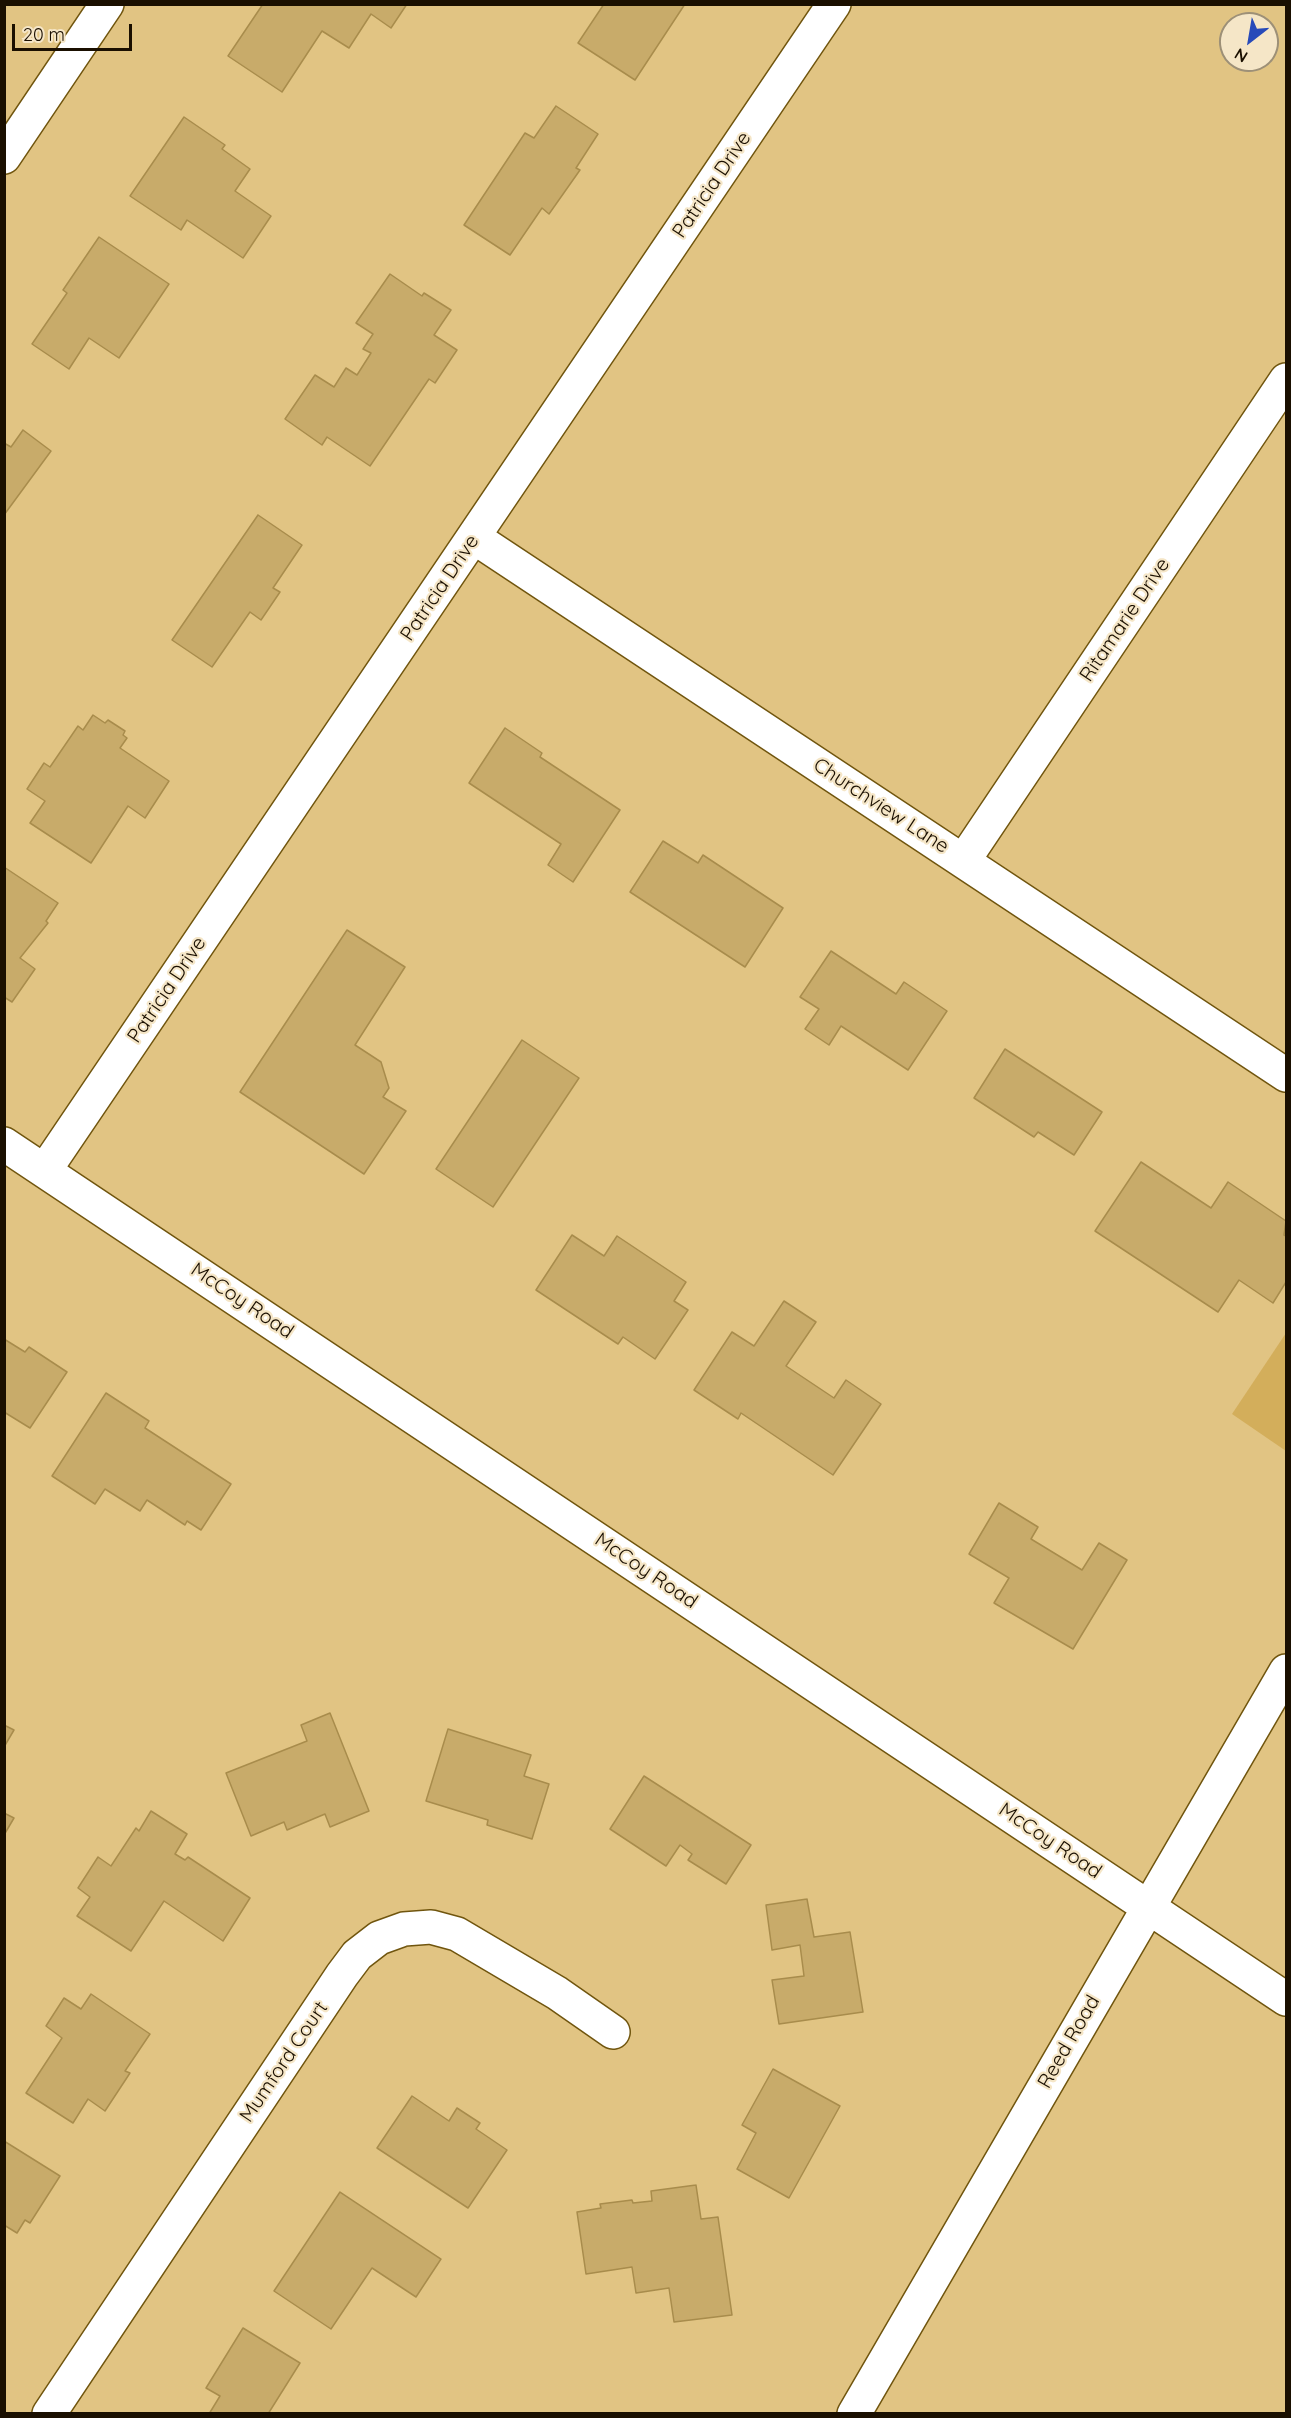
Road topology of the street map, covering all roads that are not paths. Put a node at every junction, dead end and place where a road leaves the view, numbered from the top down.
1 (107, 4) edge
2 (834, 4) edge
3 (4, 157) edge
4 (1287, 380) edge
5 (474, 538) junction
6 (964, 860) junction
7 (1287, 1076) edge
8 (4, 1144) edge
9 (45, 1170) junction
10 (1287, 1671) edge
11 (1148, 1906) junction
12 (1287, 1999) edge
13 (613, 2032) dead end
14 (49, 2414) edge
15 (854, 2414) edge

1 - 3 street
2 - 5 street, Patricia Drive
4 - 6 street, Ritamarie Drive
5 - 6 street, Churchview Lane
5 - 9 street, Patricia Drive
6 - 7 street, Churchview Lane
8 - 9 street, McCoy Road
9 - 11 street, McCoy Road
10 - 11 street, Reed Road
11 - 12 street, McCoy Road
11 - 15 street, Reed Road
13 - 14 street, Mumford Court

